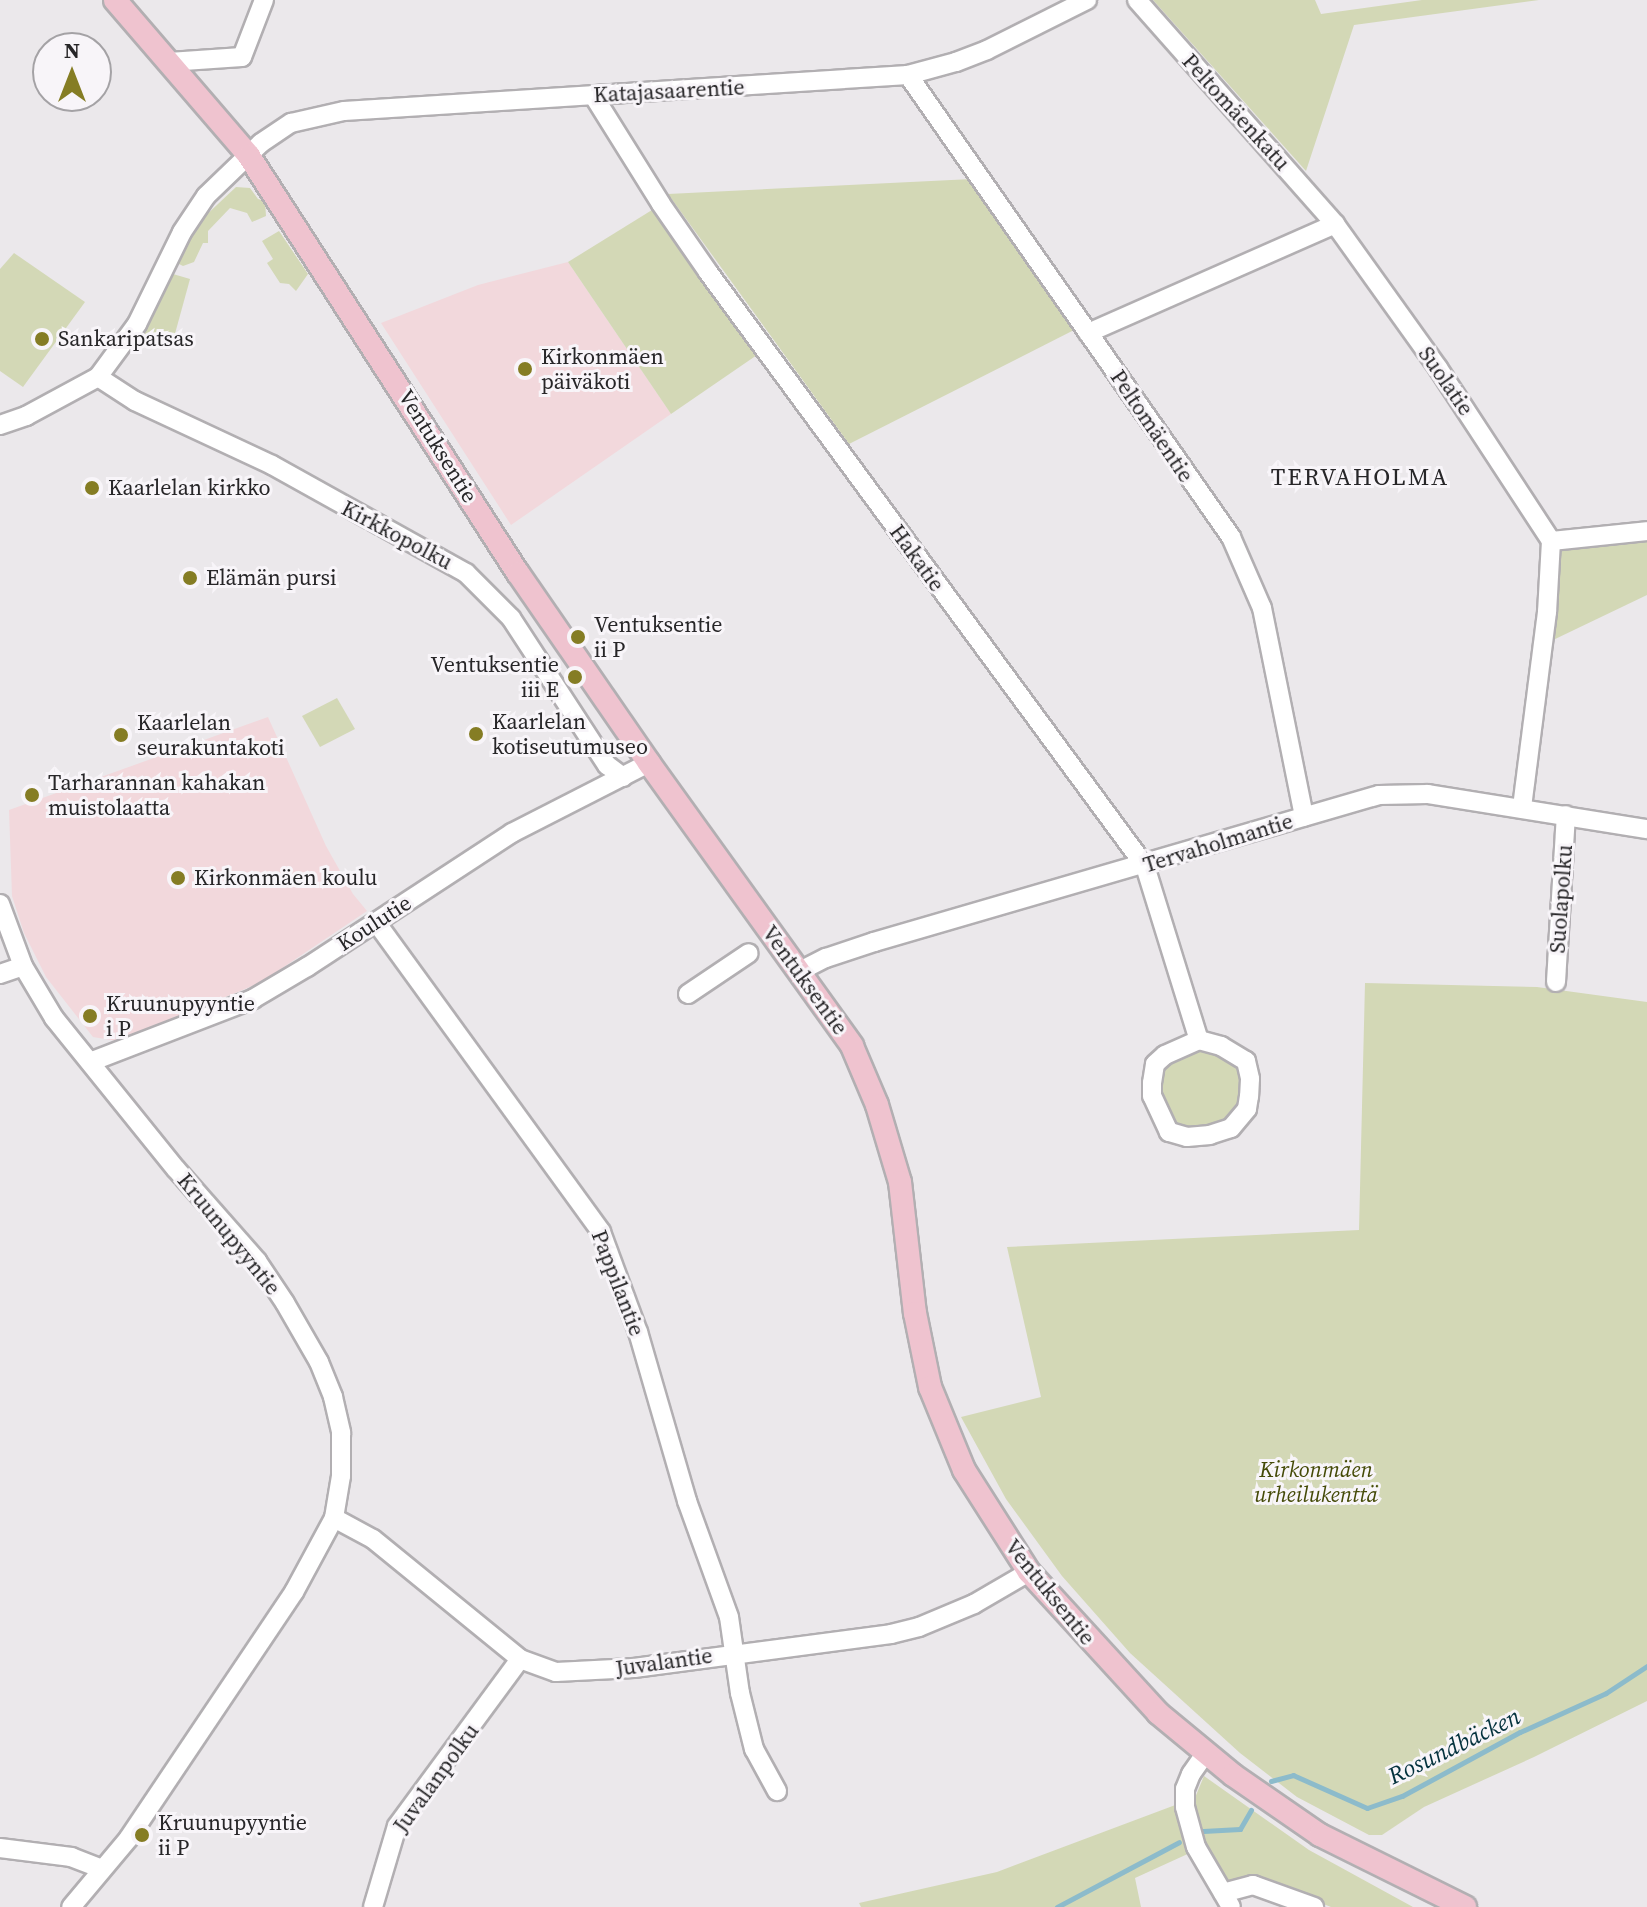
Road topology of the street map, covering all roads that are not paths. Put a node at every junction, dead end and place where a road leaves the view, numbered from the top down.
1 (115, 0) edge
2 (264, 0) edge
3 (1087, 0) edge
4 (1137, 0) edge
5 (169, 62) junction
6 (908, 75) junction
7 (593, 95) junction
8 (249, 156) junction
9 (1335, 224) junction
10 (1088, 333) junction
11 (98, 377) junction
12 (0, 425) edge
13 (1647, 531) edge
14 (1551, 541) junction
15 (649, 763) junction
16 (623, 777) junction
17 (1522, 808) junction
18 (1566, 815) junction
19 (1304, 817) junction
20 (1647, 829) edge
21 (1145, 866) junction
22 (0, 904) edge
23 (376, 922) junction
24 (749, 953) dead end
25 (23, 966) junction
26 (800, 971) junction
27 (0, 974) edge
28 (1556, 982) dead end
29 (688, 994) dead end
30 (1199, 1040) junction
31 (90, 1062) junction
32 (334, 1518) junction
33 (1029, 1572) junction
34 (735, 1653) junction
35 (520, 1659) junction
36 (1205, 1754) junction
37 (777, 1791) dead end
38 (0, 1848) edge
39 (102, 1869) junction
40 (1227, 1900) edge
41 (71, 1907) edge
42 (373, 1907) edge
43 (1314, 1907) edge
44 (1465, 1907) edge

1 - 5 main road, Ventuksentie
2 - 5 street
3 - 6 street, Katajasaarentie
4 - 9 street, Peltomäenkatu
5 - 8 main road, Ventuksentie
6 - 7 street, Katajasaarentie
6 - 10 street, Peltomäentie
7 - 8 street, Katajasaarentie
7 - 21 street, Hakatie
8 - 11 street, Katajasaarentie
8 - 15 main road, Ventuksentie
9 - 10 street
9 - 14 street, Suolatie
10 - 19 street, Peltomäentie
11 - 12 street
11 - 16 street, Kirkkopolku
13 - 14 street
14 - 17 street
15 - 16 street, Koulutie
15 - 26 main road, Ventuksentie
16 - 23 street, Koulutie
17 - 18 street, Tervaholmantie
17 - 19 street, Tervaholmantie
18 - 20 street, Tervaholmantie
18 - 28 street, Suolapolku
19 - 21 street, Tervaholmantie
21 - 26 street, Tervaholmantie
21 - 30 street, Hakatie
22 - 25 street, Kruunupyyntie
23 - 31 street, Koulutie
23 - 34 street, Pappilantie
24 - 29 street
25 - 27 street
25 - 31 street, Kruunupyyntie
26 - 33 main road, Ventuksentie
30 - 30 street
31 - 32 street, Kruunupyyntie
32 - 35 street, Juvalantie
32 - 39 street, Kruunupyyntie
33 - 34 street, Juvalantie
33 - 36 main road, Ventuksentie
34 - 35 street, Juvalantie
34 - 37 street, Pappilantie
35 - 42 street, Juvalanpolku
36 - 40 street
36 - 44 main road, Ventuksentie
38 - 39 street
39 - 41 street, Kruunupyyntie
40 - 43 street

